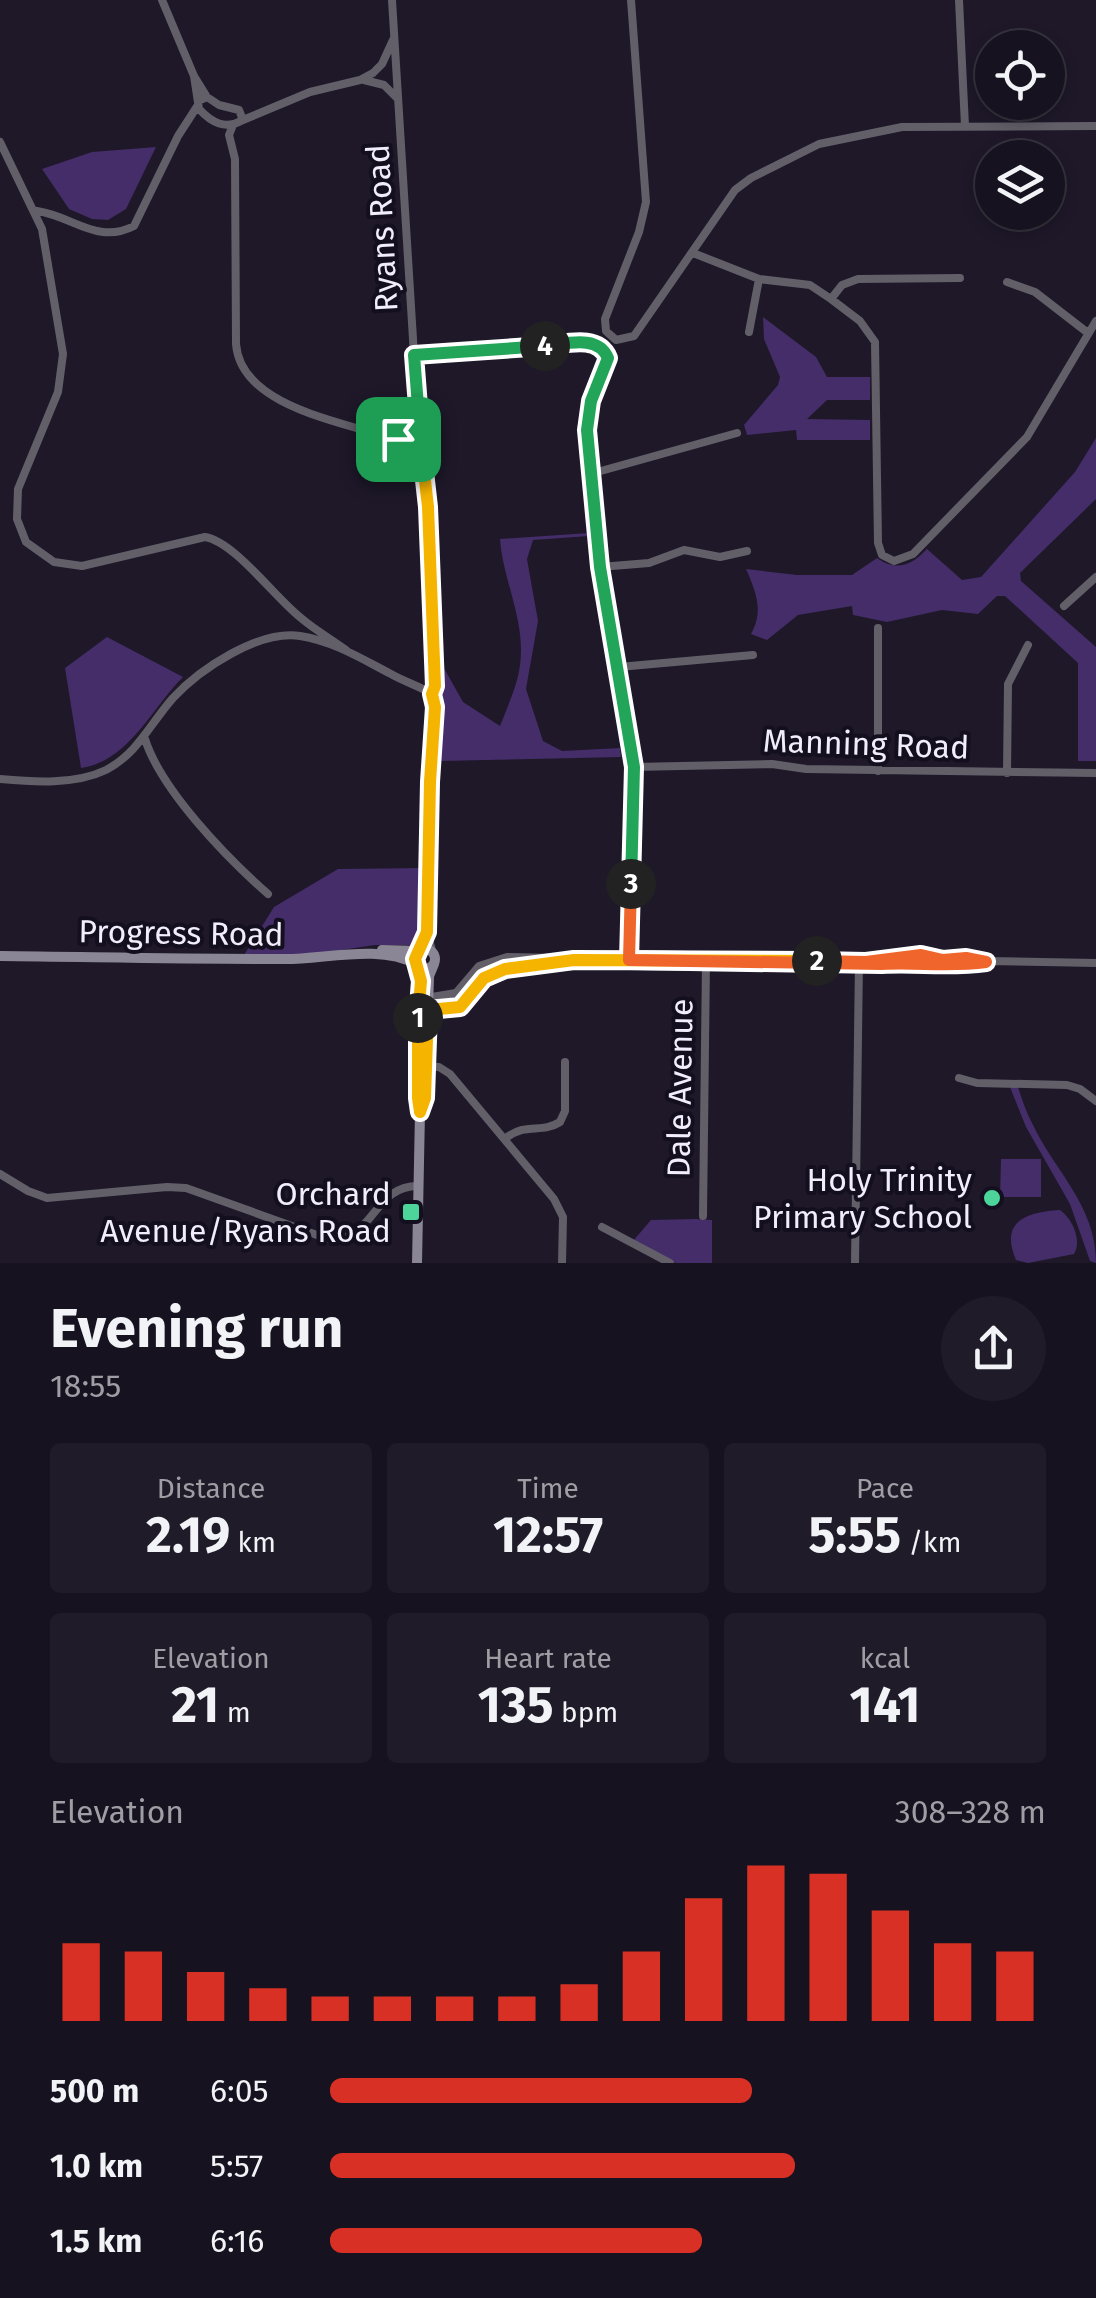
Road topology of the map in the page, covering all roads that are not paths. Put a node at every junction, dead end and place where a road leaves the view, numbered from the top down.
1 (162, 0) edge
2 (392, 0) edge
3 (631, 0) edge
4 (959, 0) edge
5 (395, 36) junction
6 (360, 80) junction
7 (201, 101) junction
8 (399, 101) junction
9 (241, 115) junction
10 (216, 122) junction
11 (233, 125) junction
12 (965, 126) junction
13 (1096, 126) edge
14 (182, 131) junction
15 (0, 142) edge
16 (233, 150) junction
17 (37, 211) junction
18 (693, 253) junction
19 (960, 278) dead end
20 (759, 279) junction
21 (1007, 282) dead end
22 (831, 299) junction
23 (1096, 321) edge
24 (749, 332) dead end
25 (1088, 333) junction
26 (414, 355) junction
27 (420, 432) junction
28 (736, 433) dead end
29 (398, 439) junction
30 (421, 445) junction
31 (590, 474) junction
32 (747, 551) dead end
33 (600, 567) junction
34 (1096, 577) edge
35 (1064, 606) dead end
36 (878, 628) dead end
37 (1028, 645) dead end
38 (346, 650) junction
39 (753, 655) dead end
40 (619, 668) junction
41 (432, 694) junction
42 (145, 739) junction
43 (634, 767) junction
44 (878, 771) junction
45 (1008, 773) junction
46 (1096, 773) edge
47 (0, 779) edge
48 (268, 894) dead end
49 (427, 932) junction
50 (420, 951) junction
51 (361, 955) junction
52 (0, 956) edge
53 (434, 959) junction
54 (574, 960) junction
55 (629, 960) junction
56 (706, 961) junction
57 (863, 962) junction
58 (1096, 963) edge
59 (417, 965) junction
60 (429, 996) junction
61 (423, 1006) junction
62 (566, 1062) dead end
63 (422, 1066) junction
64 (959, 1078) dead end
65 (1096, 1101) edge
66 (506, 1138) junction
67 (0, 1174) edge
68 (418, 1186) junction
69 (704, 1217) dead end
70 (602, 1227) dead end
71 (417, 1263) edge
72 (562, 1263) edge
73 (670, 1263) edge
74 (855, 1263) edge

1 - 7 street
2 - 5 street, Ryans Road
3 - 18 street
4 - 12 street
5 - 6 street
5 - 8 street, Ryans Road
6 - 8 street
6 - 9 street
7 - 9 street
7 - 10 street
7 - 14 street
8 - 26 street, Ryans Road
9 - 11 street
10 - 11 street
10 - 14 street
10 - 16 street
11 - 16 street
12 - 13 street
12 - 18 street
14 - 17 street
15 - 17 street
16 - 29 street
17 - 38 street
18 - 20 street
19 - 22 street
20 - 22 street
20 - 24 street
21 - 25 street
22 - 25 street
23 - 25 street
26 - 27 street, Ryans Road
26 - 31 street
27 - 29 street
27 - 30 street, Ryans Road
28 - 31 street
29 - 30 street
30 - 41 street, Ryans Road
31 - 33 street
32 - 33 street
33 - 40 street
34 - 35 street
36 - 44 street
37 - 45 street
38 - 41 street
38 - 42 street
39 - 40 street
40 - 43 street
41 - 49 street, Ryans Road
42 - 47 street
42 - 48 street
43 - 44 street, Manning Road
43 - 55 street
44 - 45 street, Manning Road
45 - 46 street, Manning Road
49 - 50 street, Ryans Road
49 - 53 street, Ryans Road
50 - 51 street, Progress Road
50 - 53 street
50 - 59 street
51 - 52 street, Progress Road
51 - 59 street, Progress Road
53 - 59 street
53 - 60 street, Ryans Road
54 - 55 street
54 - 60 street
54 - 61 street
55 - 56 street
56 - 57 street
56 - 69 street, Dale Avenue
57 - 58 street
57 - 74 street
59 - 61 street, Ryans Road
60 - 61 street, Ryans Road
61 - 63 street, Ryans Road
62 - 66 street
63 - 66 street
63 - 68 street, Ryans Road
64 - 65 street
66 - 72 street
67 - 68 street
68 - 71 street, Ryans Road
70 - 73 street

